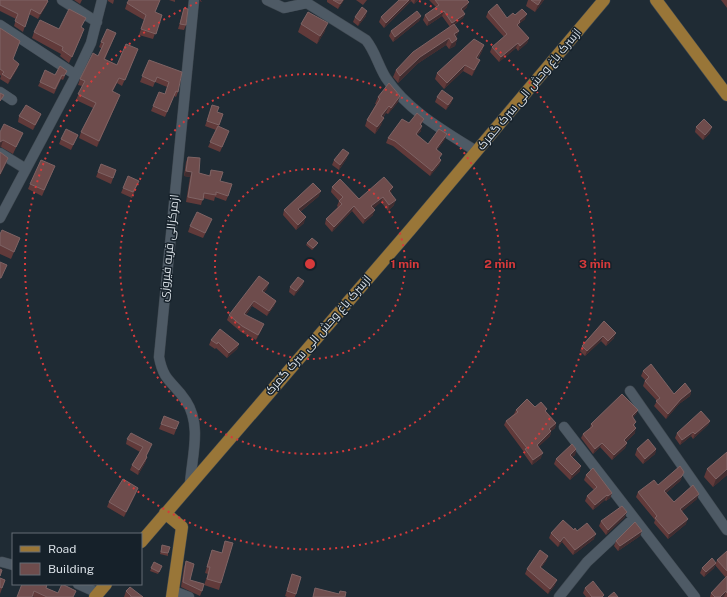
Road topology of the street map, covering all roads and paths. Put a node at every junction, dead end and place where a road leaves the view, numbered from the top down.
1 (62, 0) edge
2 (102, 0) edge
3 (194, 0) edge
4 (267, 0) edge
5 (604, 0) edge
6 (656, 0) edge
7 (97, 22) junction
8 (0, 25) edge
9 (76, 75) junction
10 (0, 92) edge
11 (727, 94) edge
12 (12, 100) dead end
13 (476, 151) junction
14 (0, 153) edge
15 (26, 169) junction
16 (0, 218) edge
17 (630, 391) dead end
18 (564, 427) dead end
19 (190, 484) junction
20 (165, 514) junction
21 (634, 518) junction
22 (727, 530) edge
23 (142, 541) edge
24 (2, 562) dead end
25 (12, 565) edge
26 (81, 585) edge
27 (100, 591) edge
28 (172, 594) edge
29 (189, 597) edge
30 (559, 597) edge
31 (695, 597) edge

1 - 7 street
2 - 7 street
3 - 19 street, ازمرکزالی قریه فیروزی
4 - 13 street
5 - 13 main road, ازسرک باغ وحش الی سرک گمرک
6 - 11 main road
7 - 9 street
8 - 9 street
9 - 15 street
10 - 12 street
13 - 19 main road, ازسرک باغ وحش الی سرک گمرک
14 - 15 street
15 - 16 street
17 - 22 street
18 - 21 street
19 - 20 main road, ازسرک باغ وحش الی سرک گمرک
20 - 23 main road, ازسرک باغ وحش الی سرک گمرک
20 - 28 main road
21 - 30 street
21 - 31 street
24 - 25 street
26 - 27 street
28 - 29 street

